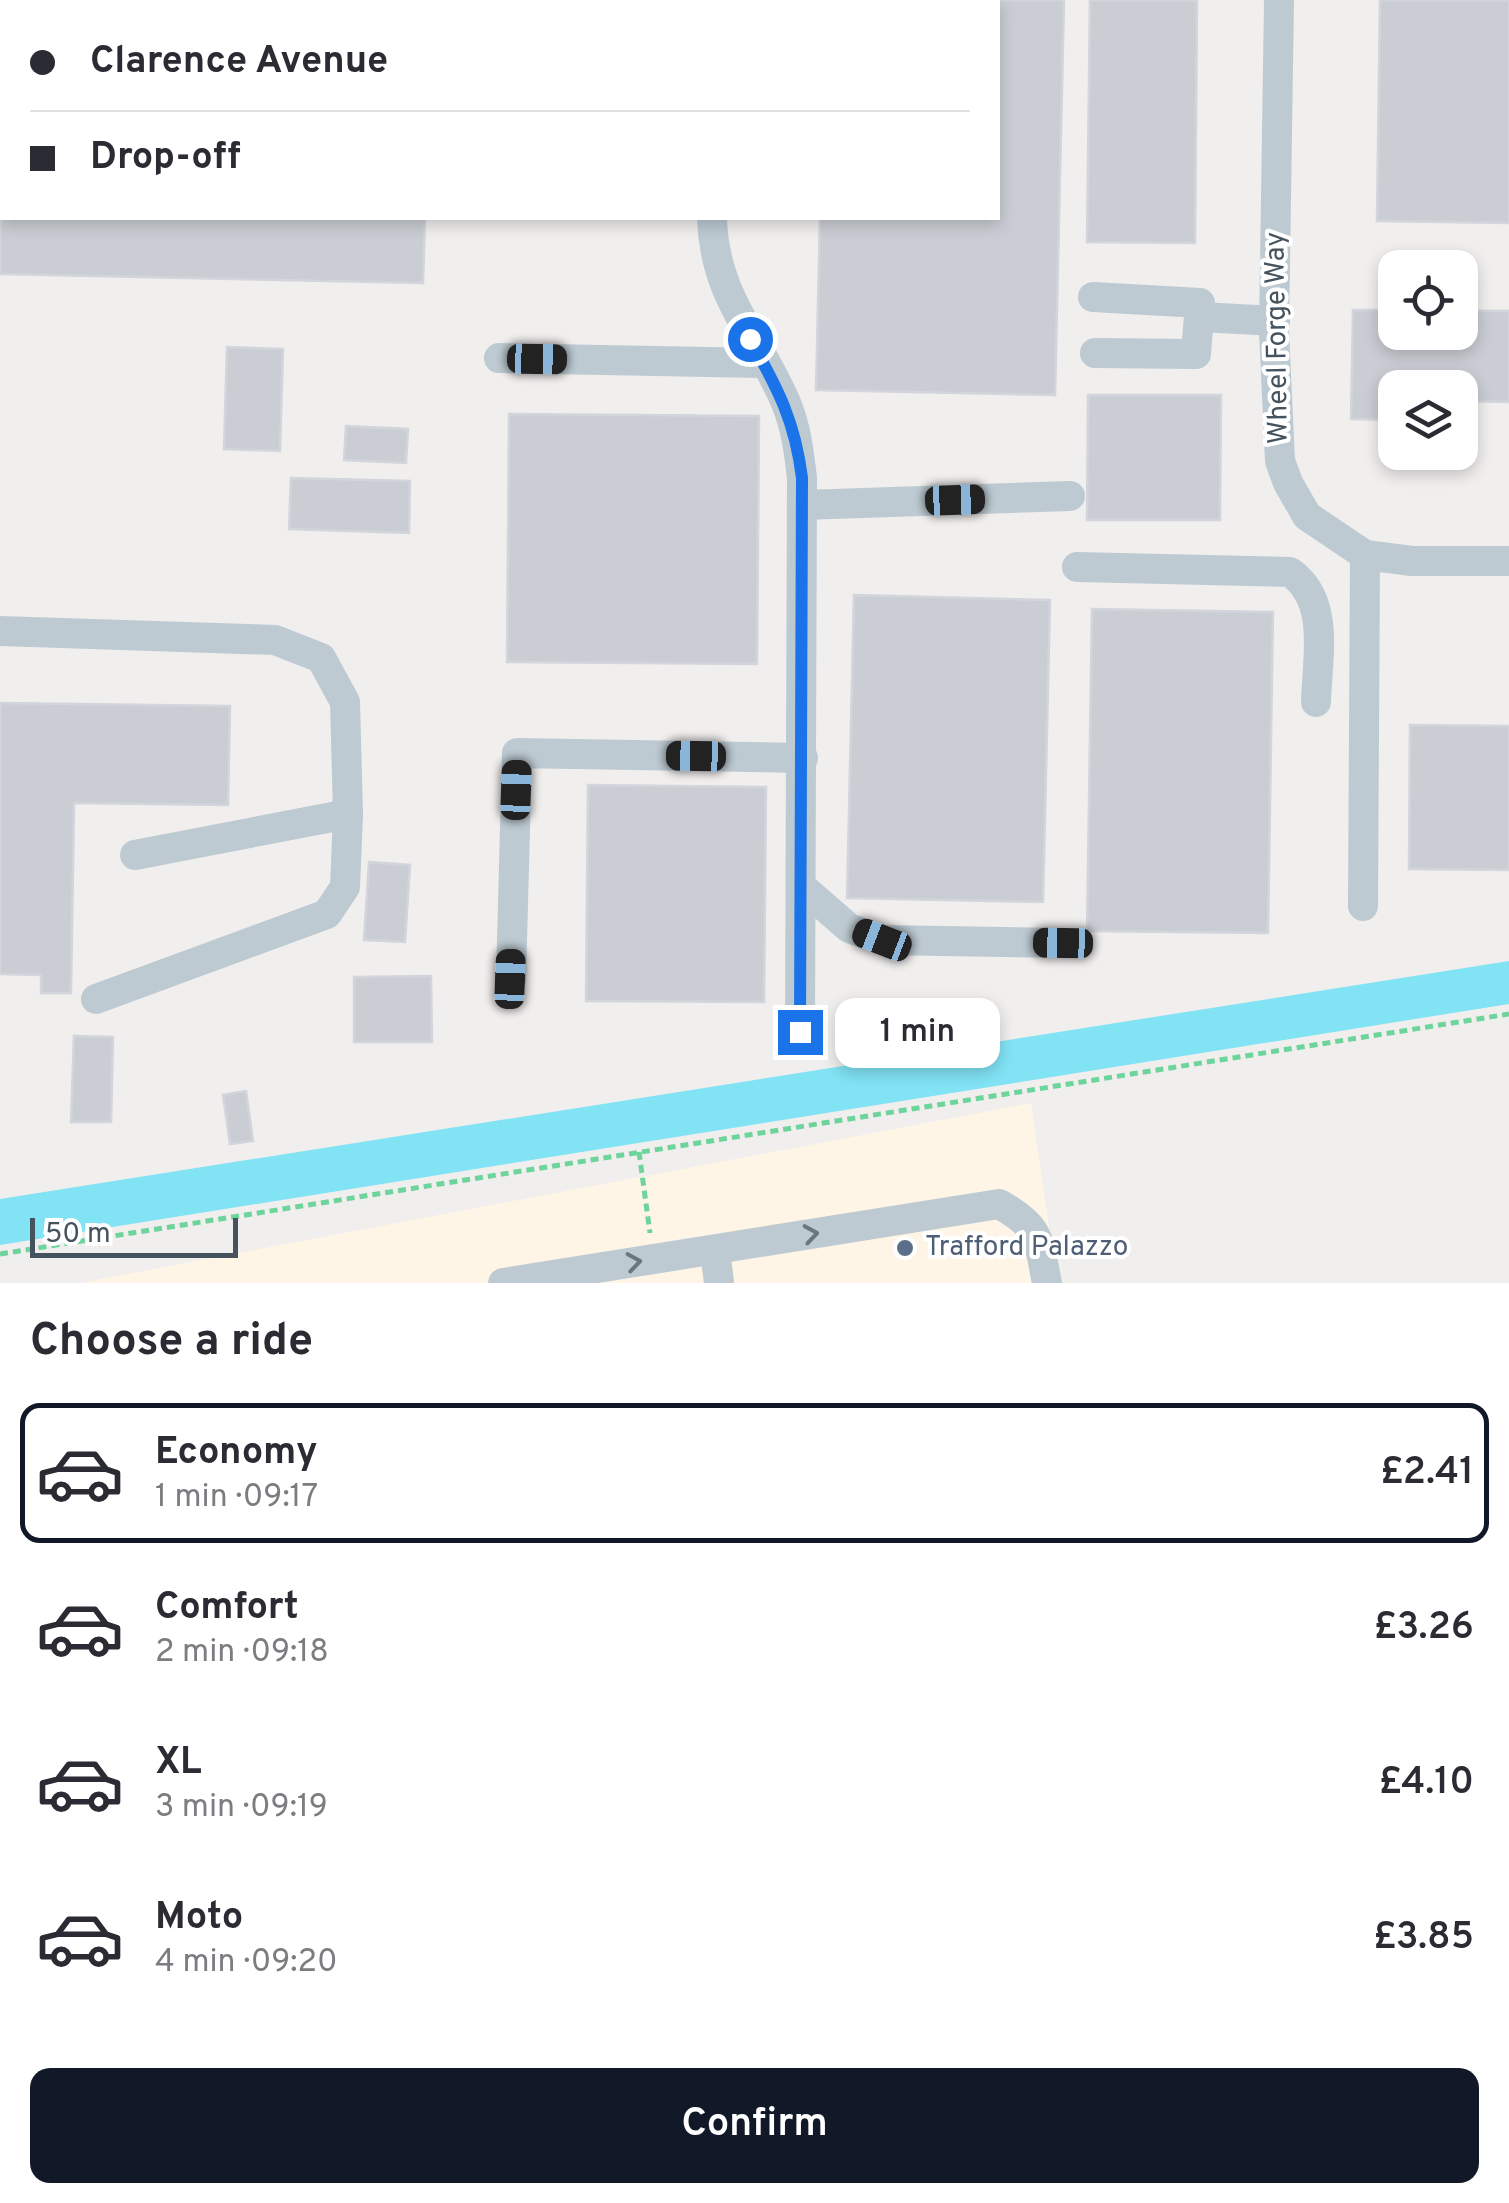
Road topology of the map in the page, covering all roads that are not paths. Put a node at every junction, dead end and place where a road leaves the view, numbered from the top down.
1 (1279, 0) edge
2 (712, 220) edge
3 (1094, 297) dead end
4 (1199, 318) junction
5 (1274, 321) junction
6 (1095, 353) dead end
7 (499, 358) dead end
8 (763, 363) junction
9 (1070, 496) dead end
10 (803, 505) junction
11 (1364, 555) junction
12 (1509, 561) edge
13 (1077, 567) dead end
14 (0, 631) edge
15 (1318, 642) junction
16 (1364, 646) junction
17 (1316, 702) dead end
18 (803, 758) junction
19 (348, 814) junction
20 (136, 855) dead end
21 (803, 888) junction
22 (1363, 906) dead end
23 (1063, 943) dead end
24 (510, 979) dead end
25 (96, 999) dead end
26 (800, 1032) dead end
27 (715, 1250) junction
28 (504, 1283) edge
29 (718, 1283) edge
30 (1046, 1283) edge

1 - 5 street, Wheel Forge Way
2 - 8 street
3 - 4 street
4 - 5 street
4 - 6 street
5 - 11 street, Wheel Forge Way
7 - 8 street
8 - 10 street
9 - 10 street
10 - 18 street
11 - 12 street, Wheel Forge Way
11 - 16 street
13 - 15 street
14 - 19 street
15 - 16 street
15 - 17 street
16 - 22 street
18 - 21 street
18 - 24 street
19 - 20 street
19 - 25 street
21 - 23 street
21 - 26 street
28 -> 27 street
27 - 29 street
27 -> 30 street

